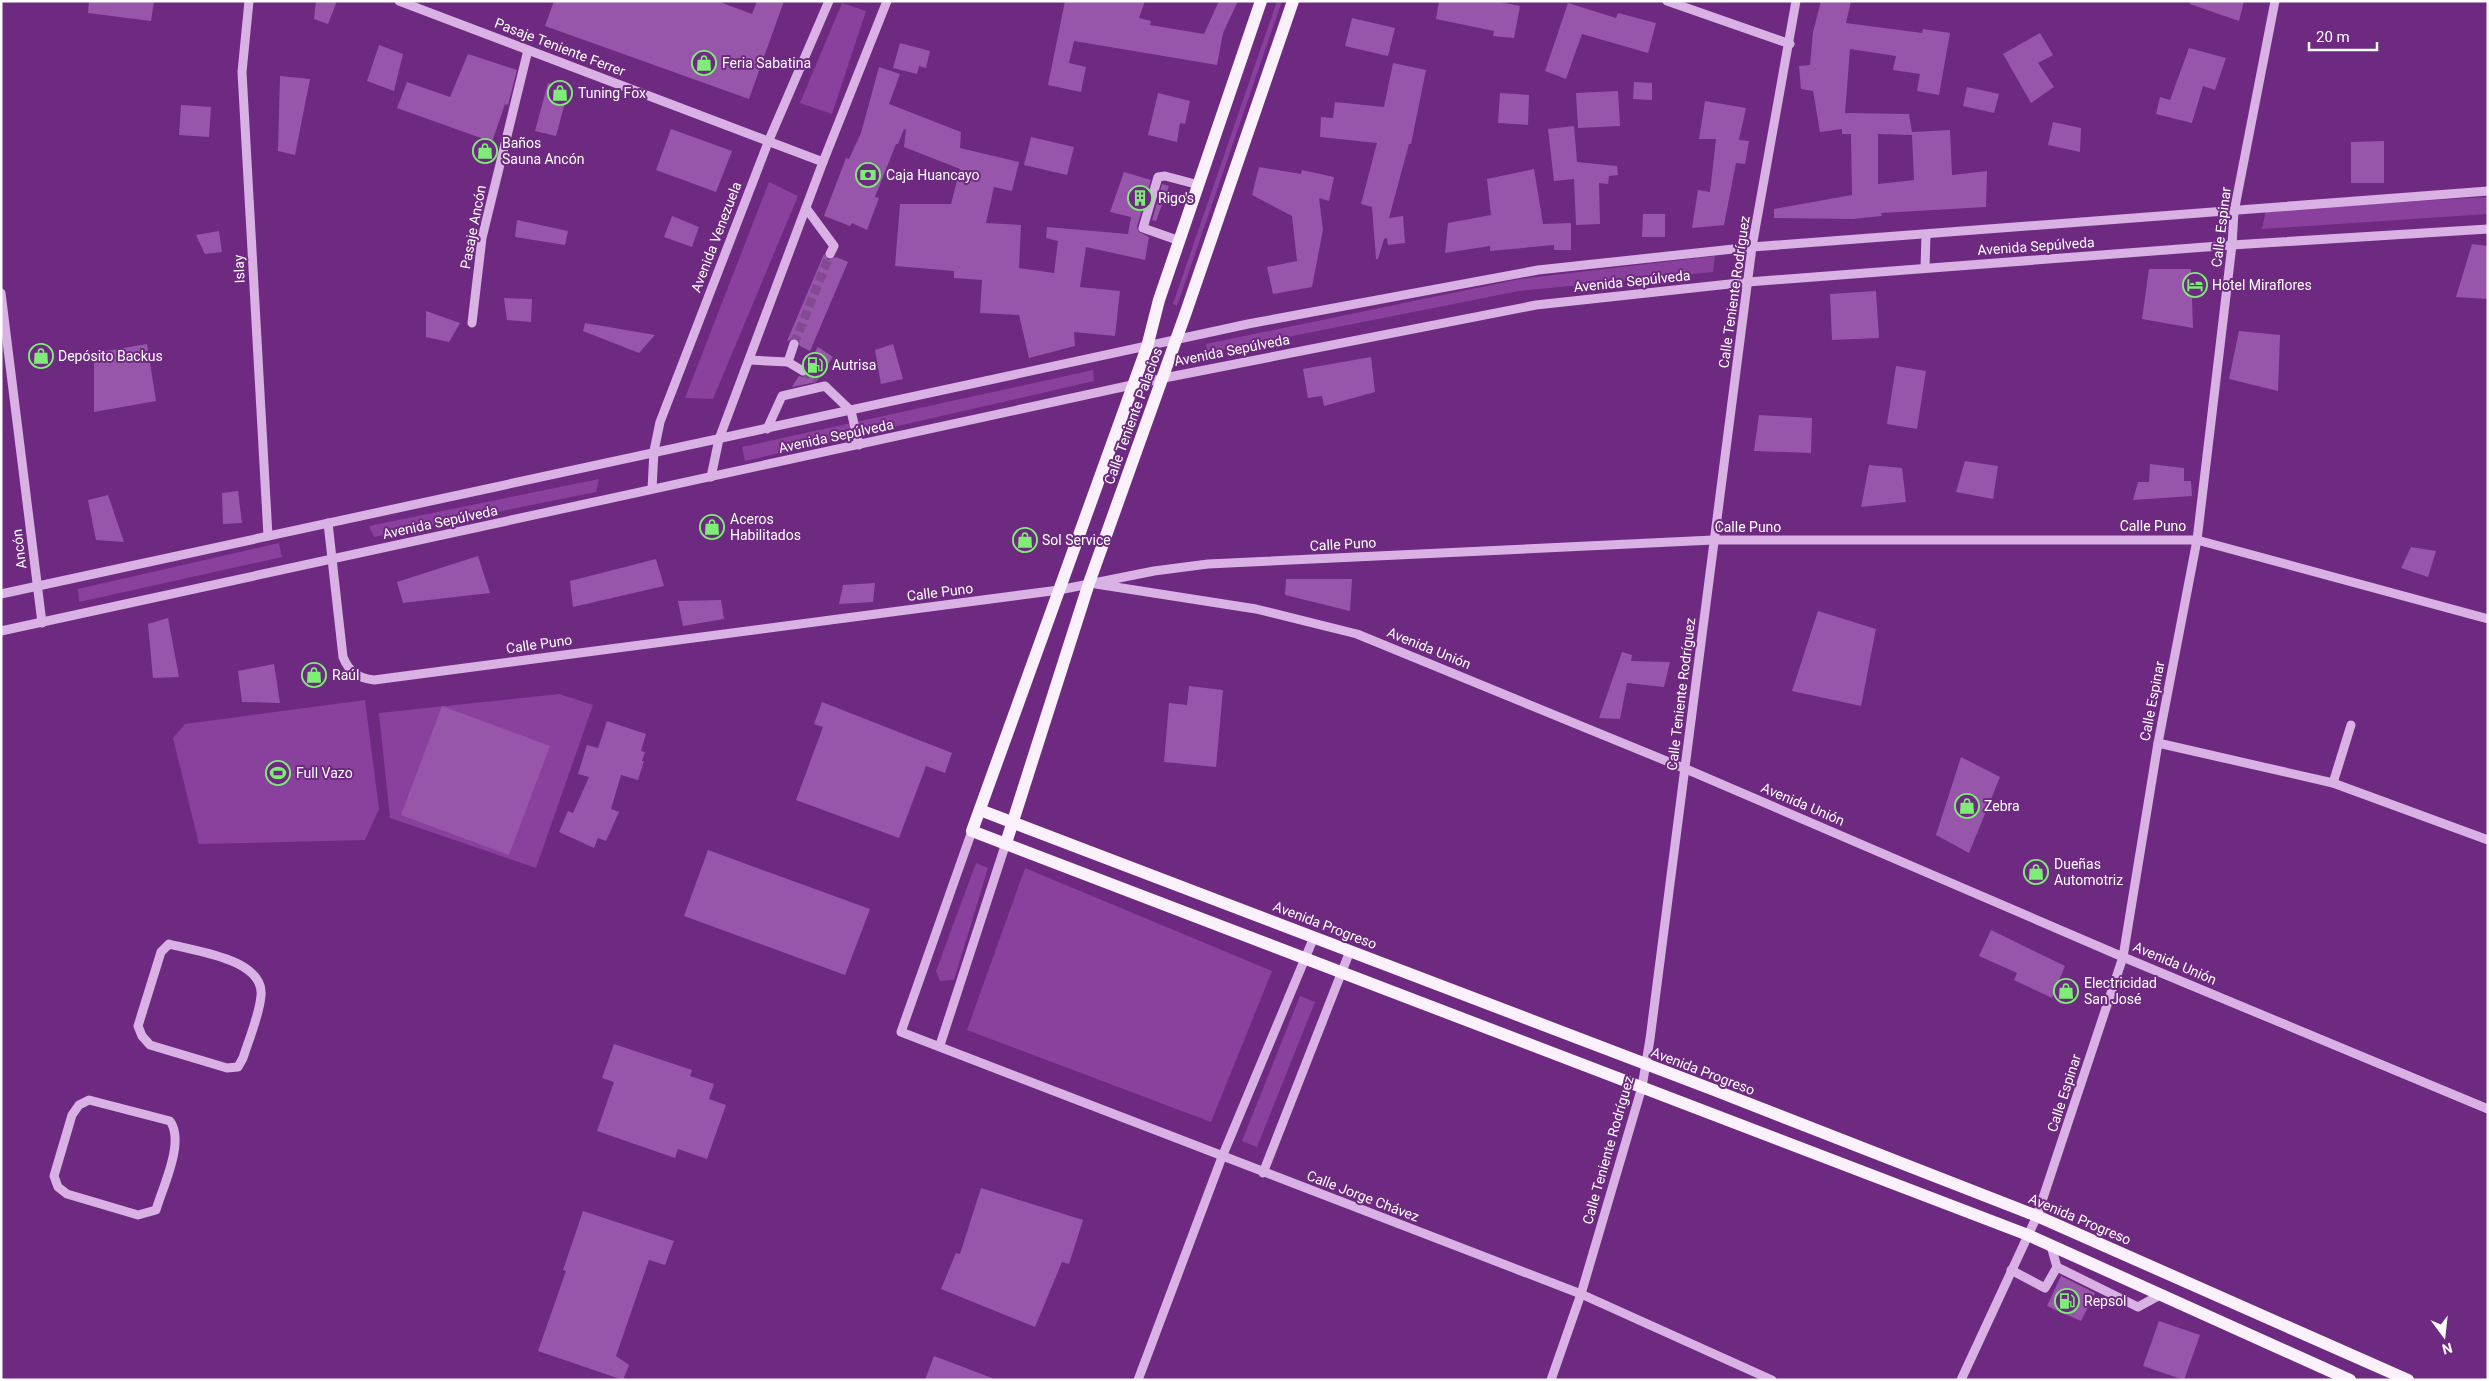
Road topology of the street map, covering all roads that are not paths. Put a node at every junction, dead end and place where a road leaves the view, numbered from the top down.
1 (249, 1) edge
2 (399, 1) edge
3 (829, 1) edge
4 (887, 1) edge
5 (1261, 1) edge
6 (1293, 1) edge
7 (1667, 1) edge
8 (1796, 1) edge
9 (2275, 1) edge
10 (1790, 44) junction
11 (528, 50) junction
12 (768, 140) junction
13 (823, 162) junction
14 (1199, 186) junction
15 (2488, 191) edge
16 (806, 208) junction
17 (2234, 212) junction
18 (2488, 229) edge
19 (1926, 235) junction
20 (1180, 241) junction
21 (2232, 245) junction
22 (1752, 248) junction
23 (830, 254) tunnel mouth
24 (1924, 268) junction
25 (1748, 282) junction
26 (1, 293) edge
27 (472, 323) dead end
28 (1176, 340) junction
29 (794, 344) tunnel mouth
30 (1147, 347) junction
31 (750, 360) junction
32 (788, 362) junction
33 (802, 371) tunnel mouth
34 (1164, 378) junction
35 (817, 380) tunnel mouth
36 (1133, 385) junction
37 (826, 386) junction
38 (851, 411) junction
39 (767, 429) junction
40 (719, 439) junction
41 (859, 446) junction
42 (654, 451) junction
43 (712, 477) junction
44 (652, 489) junction
45 (328, 522) junction
46 (268, 536) junction
47 (1713, 540) junction
48 (2197, 540) junction
49 (331, 560) junction
50 (1089, 583) junction
51 (37, 586) junction
52 (1059, 590) junction
53 (1, 594) edge
54 (2488, 619) edge
55 (42, 623) junction
56 (1, 631) edge
57 (2352, 724) dead end
58 (2158, 743) junction
59 (1686, 769) junction
60 (2334, 783) junction
61 (980, 810) junction
62 (1012, 822) junction
63 (972, 831) junction
64 (2488, 840) edge
65 (1006, 843) junction
66 (1314, 937) junction
67 (1350, 951) junction
68 (2123, 957) junction
69 (1305, 958) junction
70 (1341, 972) junction
71 (940, 1046) junction
72 (243, 1058) joint
73 (1645, 1065) junction
74 (1642, 1087) junction
75 (2488, 1109) edge
76 (1222, 1157) junction
77 (1263, 1173) junction
78 (156, 1210) joint
79 (2038, 1216) junction
80 (2028, 1235) junction
81 (2051, 1246) junction
82 (2056, 1267) junction
83 (2011, 1270) junction
84 (1581, 1294) junction
85 (2160, 1295) junction
86 (1138, 1380) edge
87 (1551, 1380) edge
88 (1772, 1380) edge
89 (1960, 1380) edge
90 (2350, 1380) edge
91 (2408, 1380) edge

1 - 46 street, Islay
2 - 11 street, Pasaje Teniente Ferrer
3 - 12 street, Avenida Venezuela
4 - 13 street
5 - 14 main road, Calle Teniente Palacios
6 - 28 main road, Calle Teniente Palacios
7 - 10 street
8 - 10 street, Calle Teniente Rodríguez
9 - 17 street, Calle Espinar
10 - 22 street, Calle Teniente Rodríguez
11 - 12 street, Pasaje Teniente Ferrer
11 - 27 street, Pasaje Ancón
12 - 13 street, Pasaje Teniente Ferrer
12 - 42 street, Avenida Venezuela
13 - 16 street
14 - 20 main road, Calle Teniente Palacios
14 - 20 street
15 - 17 street, Avenida Sepúlveda
16 - 23 street
16 - 31 street
17 - 19 street, Avenida Sepúlveda
17 - 21 street, Calle Espinar
18 - 21 street, Avenida Sepúlveda
19 - 22 street, Avenida Sepúlveda
19 - 24 street
20 - 30 main road, Calle Teniente Palacios
21 - 24 street, Avenida Sepúlveda
21 - 48 street, Calle Espinar
22 - 25 street, Calle Teniente Rodríguez
22 - 28 street, Avenida Sepúlveda
24 - 25 street, Avenida Sepúlveda
25 - 34 street, Avenida Sepúlveda
25 - 47 street, Calle Teniente Rodríguez
26 - 51 street, Ancón
28 - 30 street, Avenida Sepúlveda
28 - 34 main road, Calle Teniente Palacios
29 - 32 street
30 - 36 main road, Calle Teniente Palacios
30 - 38 street, Avenida Sepúlveda
31 - 32 street
31 - 40 street
32 - 33 street
34 - 36 street, Avenida Sepúlveda
34 - 50 main road, Calle Teniente Palacios
35 - 37 street
36 - 41 street, Avenida Sepúlveda
36 - 52 main road, Calle Teniente Palacios
37 - 38 street
37 - 39 street
38 - 39 street, Avenida Sepúlveda
38 - 41 street
39 - 40 street, Avenida Sepúlveda
40 - 42 street, Avenida Sepúlveda
40 - 43 street
41 - 43 street, Avenida Sepúlveda
42 - 44 street, Avenida Venezuela
42 - 45 street, Avenida Sepúlveda
43 - 44 street, Avenida Sepúlveda
44 - 49 street, Avenida Sepúlveda
45 - 46 street, Avenida Sepúlveda
45 - 49 street, Calle Puno
46 - 51 street, Avenida Sepúlveda
47 - 48 street, Calle Puno
47 - 50 street, Calle Puno
47 - 59 street, Calle Teniente Rodríguez
48 - 54 street, Calle Puno
48 - 58 street, Calle Espinar
49 - 52 street, Calle Puno
49 - 55 street, Avenida Sepúlveda
50 - 52 street, Calle Puno
50 - 59 street, Avenida Unión
50 - 62 main road, Calle Teniente Palacios
51 - 53 street, Avenida Sepúlveda
51 - 55 street, Ancón
52 - 61 main road, Calle Teniente Palacios
55 - 56 street, Avenida Sepúlveda
57 - 60 street
58 - 60 street
58 - 68 street, Calle Espinar
59 - 68 street, Avenida Unión
59 - 73 street, Calle Teniente Rodríguez
60 - 64 street
61 - 62 main road, Avenida Progreso
61 - 63 main road, Calle Teniente Palacios
62 - 65 main road, Calle Teniente Palacios
62 - 66 main road, Avenida Progreso
63 - 65 main road
63 - 71 street, Calle Jorge Chávez
65 - 69 main road
65 - 71 street
66 - 67 main road, Avenida Progreso
66 - 69 street
67 - 70 street
67 - 73 main road, Avenida Progreso
68 - 75 street, Avenida Unión
68 - 79 street, Calle Espinar
69 - 70 main road
69 - 76 street
70 - 74 main road
70 - 77 street
71 - 76 street, Calle Jorge Chávez
72 - 72 street
73 - 74 street, Calle Teniente Rodríguez
73 - 79 main road, Avenida Progreso
74 - 80 main road
74 - 84 street, Calle Teniente Rodríguez
76 - 77 street, Calle Jorge Chávez
76 - 86 street
77 - 84 street, Calle Jorge Chávez
78 - 78 street
79 - 80 street, Calle Espinar
79 - 91 main road, Avenida Progreso
80 - 81 main road
80 - 83 street, Calle Espinar
81 - 82 street
81 - 85 main road
82 - 83 street
82 - 85 street
83 - 89 street, Calle Espinar
84 - 87 street, Calle Teniente Rodríguez
84 - 88 street, Calle Jorge Chávez
85 - 90 main road

